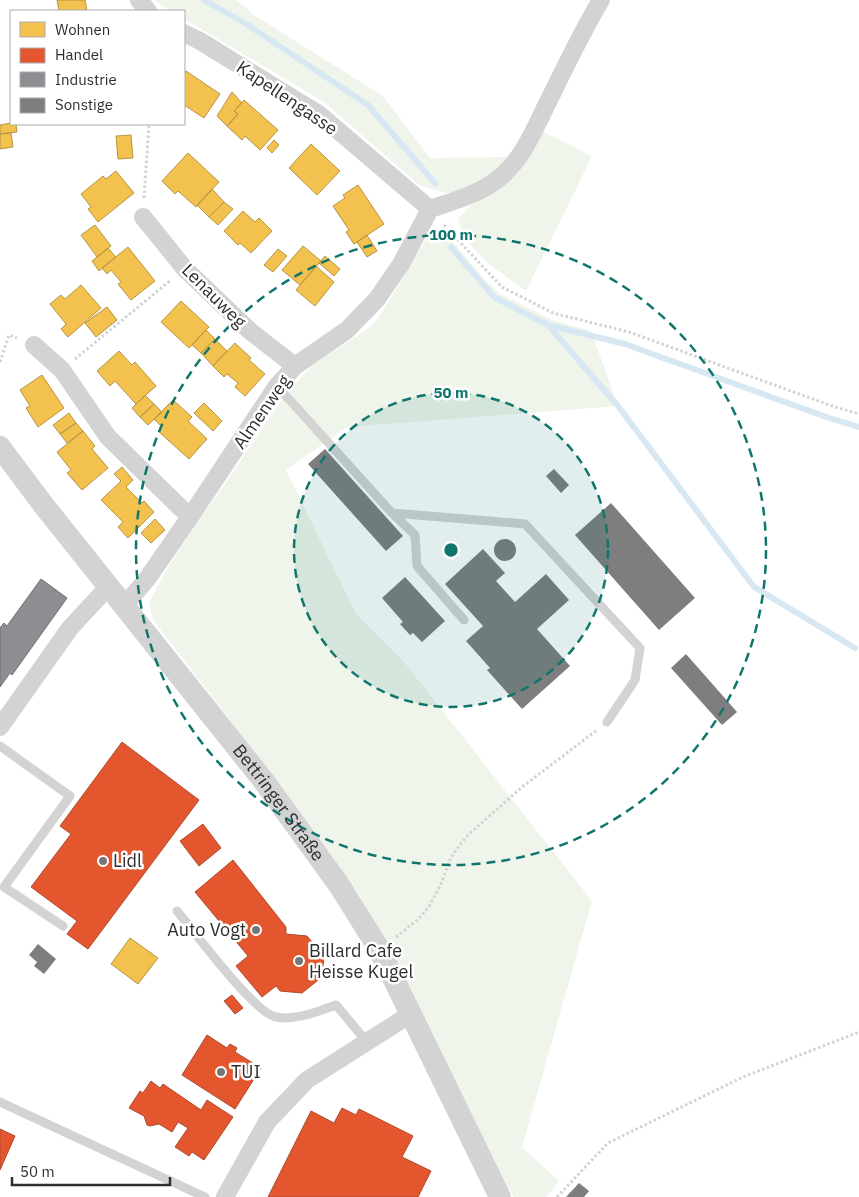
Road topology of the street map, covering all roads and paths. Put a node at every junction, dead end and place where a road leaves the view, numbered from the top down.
1 (139, 0) edge
2 (600, 0) edge
3 (147, 10) edge
4 (185, 34) edge
5 (149, 125) edge
6 (430, 210) junction
7 (143, 217) joint
8 (185, 269) junction
9 (34, 345) dead end
10 (295, 366) junction
11 (62, 370) junction
12 (277, 386) junction
13 (859, 414) edge
14 (0, 447) edge
15 (392, 512) junction
16 (190, 517) junction
17 (109, 586) junction
18 (124, 606) junction
19 (464, 620) dead end
20 (607, 722) joint
21 (0, 726) edge
22 (0, 746) edge
23 (178, 910) dead end
24 (63, 926) dead end
25 (379, 949) junction
26 (411, 1014) junction
27 (859, 1032) edge
28 (367, 1042) junction
29 (0, 1102) edge
30 (205, 1197) edge
31 (225, 1197) edge
32 (500, 1197) edge
33 (557, 1197) edge

1 - 3 street
2 - 6 street
4 - 6 street, Kapellengasse
5 - 7 path
6 - 10 street, Almenweg
6 - 13 path
7 - 8 street, Lenauweg
8 - 10 street, Lenauweg
8 - 11 path
9 - 11 street
10 - 12 street, Almenweg
11 - 16 street
12 - 15 lane
12 - 16 street, Almenweg
14 - 17 street, Bettringer Straße
15 - 19 lane
15 - 20 lane
16 - 18 street, Almenweg
17 - 18 street, Bettringer Straße
17 - 21 street
18 - 25 street, Bettringer Straße
20 - 25 path
22 - 24 lane
23 - 28 lane
25 - 26 street, Bettringer Straße
26 - 28 street
26 - 32 street, Bettringer Straße
27 - 33 path
28 - 31 street
29 - 30 lane

